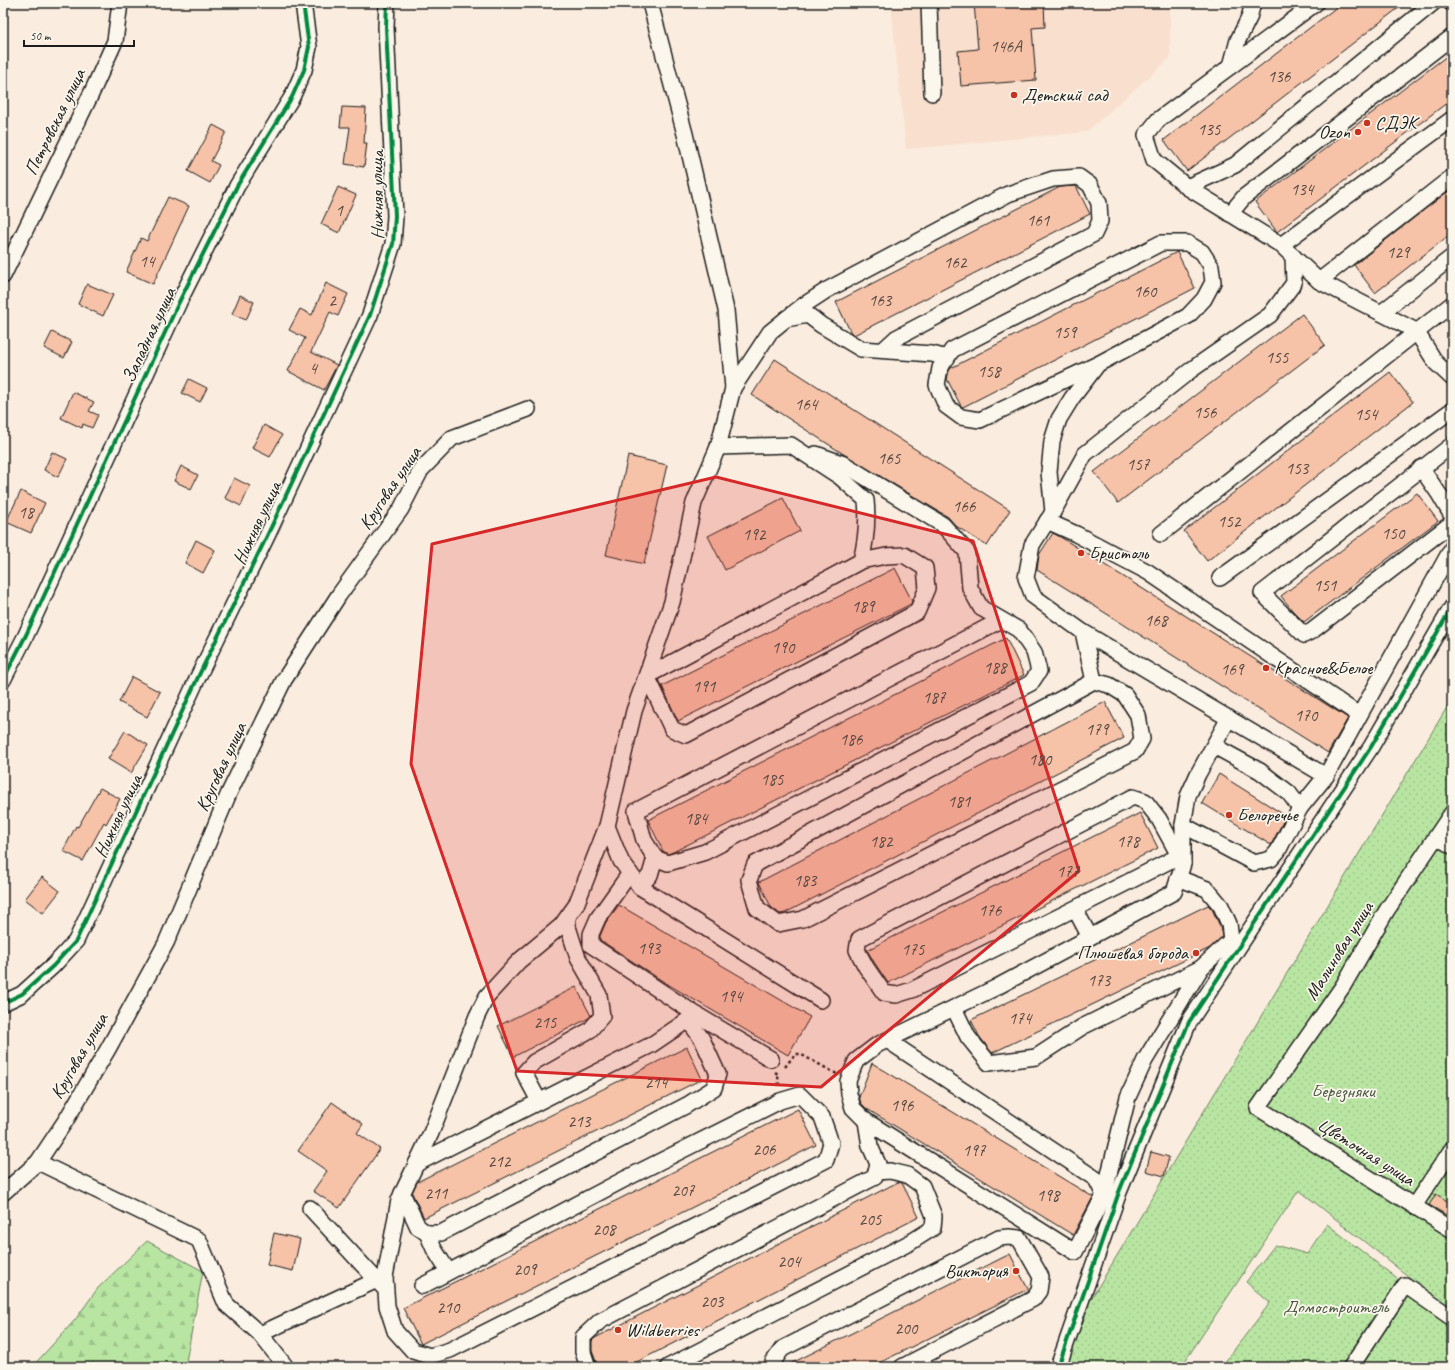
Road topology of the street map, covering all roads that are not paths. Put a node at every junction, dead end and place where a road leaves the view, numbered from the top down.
1 (120, 3) edge
2 (303, 3) edge
3 (387, 3) edge
4 (650, 3) edge
5 (929, 3) edge
6 (1253, 3) edge
7 (1316, 3) edge
8 (1433, 3) edge
9 (1452, 37) edge
10 (1231, 66) junction
11 (932, 93) dead end
12 (1452, 119) edge
13 (1452, 177) edge
14 (1187, 187) junction
15 (1230, 214) junction
16 (1281, 245) junction
17 (1293, 256) junction
18 (1452, 257) edge
19 (3, 276) edge
20 (1319, 281) junction
21 (1452, 304) edge
22 (1381, 313) junction
23 (786, 319) junction
24 (1416, 332) junction
25 (883, 350) junction
26 (947, 358) junction
27 (1098, 364) junction
28 (1452, 378) edge
29 (733, 388) junction
30 (528, 409) dead end
31 (1452, 410) edge
32 (1452, 445) edge
33 (791, 446) junction
34 (718, 447) junction
35 (1421, 468) junction
36 (1050, 516) junction
37 (1452, 516) edge
38 (1452, 523) edge
39 (1161, 534) dead end
40 (1452, 548) edge
41 (861, 562) junction
42 (1220, 578) dead end
43 (1452, 608) edge
44 (1001, 620) junction
45 (1083, 632) junction
46 (646, 676) junction
47 (3, 680) edge
48 (1094, 681) junction
49 (1359, 715) junction
50 (1229, 718) junction
51 (1214, 746) junction
52 (1326, 776) junction
53 (1300, 808) junction
54 (1452, 814) edge
55 (1183, 825) junction
56 (607, 826) junction
57 (1437, 837) junction
58 (1452, 846) edge
59 (655, 858) junction
60 (1181, 860) junction
61 (630, 873) junction
62 (1178, 878) junction
63 (640, 887) junction
64 (1075, 909) junction
65 (568, 916) junction
66 (1090, 937) junction
67 (1201, 968) junction
68 (821, 1000) dead end
69 (3, 1003) edge
70 (954, 1008) junction
71 (690, 1016) junction
72 (887, 1040) junction
73 (771, 1059) dead end
74 (539, 1101) junction
75 (1258, 1108) joint
76 (866, 1121) junction
77 (1452, 1149) edge
78 (38, 1162) junction
79 (416, 1164) junction
80 (876, 1172) junction
81 (402, 1192) junction
82 (3, 1193) edge
83 (1104, 1195) junction
84 (1414, 1206) junction
85 (310, 1208) dead end
86 (1025, 1221) junction
87 (1452, 1230) edge
88 (427, 1233) junction
89 (1019, 1238) junction
90 (448, 1271) junction
91 (382, 1285) junction
92 (422, 1286) dead end
93 (1452, 1318) edge
94 (260, 1334) junction
95 (430, 1361) edge
96 (286, 1367) edge
97 (588, 1367) edge
98 (668, 1367) edge
99 (773, 1367) edge
100 (902, 1367) edge
101 (1058, 1367) edge
102 (1351, 1367) edge

1 - 19 street, Петровская улица
2 - 47 street, Западная улица
3 - 69 street, Нижняя улица
4 - 29 street
5 - 11 street
6 - 10 street
7 - 10 street
8 - 14 street
9 - 15 street
10 - 14 street
12 - 16 street
13 - 20 street
14 - 15 street
15 - 16 street
16 - 17 street
17 - 20 street
17 - 36 street
18 - 22 street
20 - 22 street
21 - 24 street
22 - 24 street
23 - 25 street
23 - 25 street
23 - 29 street
24 - 28 street
24 - 39 street
25 - 26 street
26 - 27 street
26 - 27 street
27 - 36 street
29 - 34 street
30 - 78 street, Круговая улица
31 - 42 street
32 - 35 street
33 - 34 street
33 - 41 street
33 - 44 street
34 - 46 street
35 - 37 street
35 - 38 street
36 - 45 street
36 - 49 street
40 - 49 street
41 - 46 street
41 - 46 street
43 - 101 street
44 - 59 street
44 - 59 street
45 - 48 street
45 - 50 street
46 - 56 street
48 - 48 street
49 - 52 street
50 - 51 street
50 - 52 street
51 - 53 street
51 - 55 street
52 - 53 street
53 - 55 street
54 - 57 street, Малиновая улица
55 - 60 street
56 - 61 street
56 - 65 street
57 - 58 street
57 - 75 street, Малиновая улица
59 - 63 street
60 - 62 street
60 - 64 street
60 - 64 street
61 - 63 street
61 - 71 street
62 - 66 street
62 - 67 street
63 - 68 street
64 - 66 street
65 - 74 street
65 - 79 street
66 - 70 street
67 - 70 street
67 - 83 street
70 - 72 street
71 - 73 street
71 - 74 street
71 - 88 street
72 - 76 street
72 - 83 street
74 - 79 street
75 - 84 street, Цветочная улица
76 - 80 street
76 - 86 street
77 - 84 street
78 - 82 street, Круговая улица
78 - 94 street
79 - 81 street
80 - 97 street
80 - 98 street
81 - 88 street
81 - 91 street
83 - 86 street
84 - 87 street, Цветочная улица
85 - 91 street
86 - 89 street
88 - 90 street
89 - 99 street
89 - 100 street
90 - 92 street
90 - 95 street
91 - 94 street
91 - 95 street
93 - 102 street
94 - 96 street

